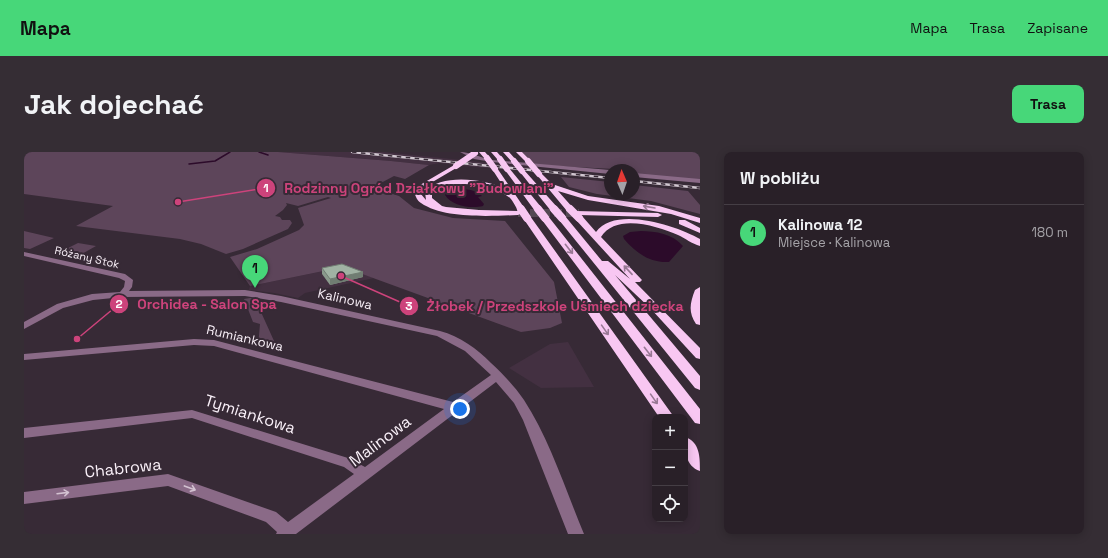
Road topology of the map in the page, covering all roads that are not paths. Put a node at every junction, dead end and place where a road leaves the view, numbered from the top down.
1 (462, 152) edge
2 (482, 152) edge
3 (494, 152) edge
4 (506, 152) edge
5 (519, 152) edge
6 (476, 153) edge
7 (604, 172) edge
8 (640, 176) edge
9 (700, 181) edge
10 (550, 186) junction
11 (512, 196) junction
12 (439, 207) junction
13 (522, 213) junction
14 (652, 215) junction
15 (579, 216) junction
16 (700, 221) edge
17 (700, 225) edge
18 (700, 231) edge
19 (597, 237) junction
20 (700, 243) edge
21 (591, 252) junction
22 (24, 254) edge
23 (700, 290) edge
24 (123, 294) junction
25 (669, 321) junction
26 (700, 322) edge
27 (24, 326) edge
28 (700, 355) edge
29 (24, 357) edge
30 (497, 376) junction
31 (700, 385) edge
32 (454, 407) junction
33 (665, 414) edge
34 (700, 419) edge
35 (24, 433) edge
36 (688, 447) edge
37 (700, 464) edge
38 (365, 474) junction
39 (24, 498) edge
40 (286, 532) edge
41 (576, 534) edge

1 - 7 street
2 - 11 highway, bridge
3 -> 34 highway, bridge
4 - 21 highway, bridge
5 - 10 highway, bridge
6 - 12 highway, bridge
8 - 9 street
10 - 15 highway, bridge
16 -> 10 highway
11 - 12 highway
11 - 13 highway
12 - 13 highway
13 -> 33 highway
14 - 15 highway
14 - 17 highway
14 - 18 highway
15 - 19 highway
19 - 20 highway
25 -> 19 highway
21 - 25 highway
21 - 31 highway
22 - 24 street, Różany Stok
23 - 26 highway
24 - 27 street, Kalinowa
24 - 30 street, Kalinowa
25 - 28 highway
29 - 32 street, Rumiankowa
30 - 32 street, Malinowa
30 - 41 street, Kalinowa
32 - 38 street, Malinowa
35 - 38 street, Tymiankowa
36 - 37 highway
38 - 40 street, Malinowa
39 -> 40 street, Chabrowa

